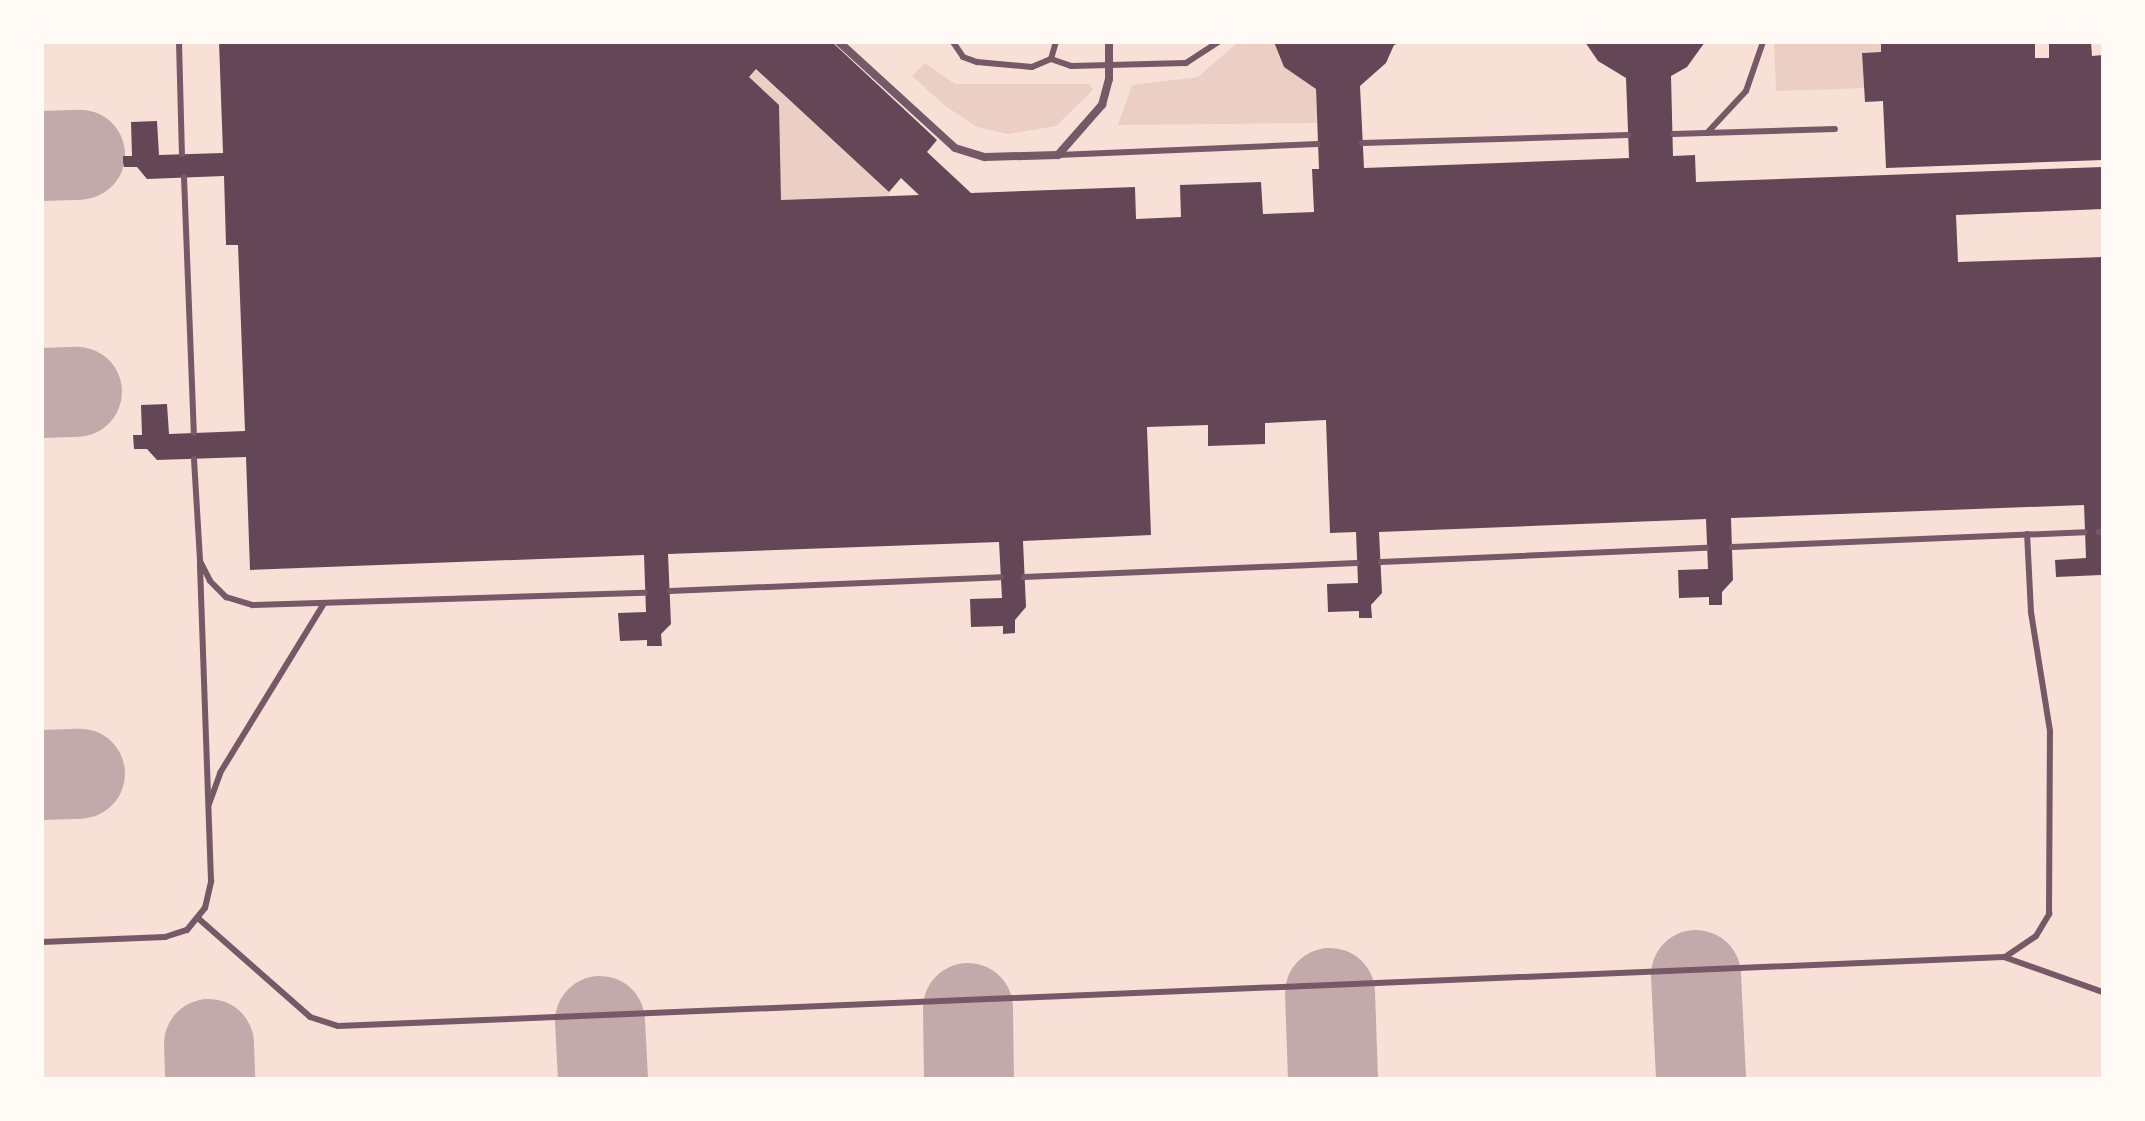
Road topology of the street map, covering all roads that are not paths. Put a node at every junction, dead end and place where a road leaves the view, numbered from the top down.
1 (179, 42) edge
2 (839, 42) edge
3 (953, 42) edge
4 (1056, 42) edge
5 (1109, 42) edge
6 (1218, 42) edge
7 (1763, 42) edge
8 (1051, 59) junction
9 (1110, 67) junction
10 (1835, 129) dead end
11 (1707, 133) junction
12 (1673, 134) dead end
13 (1628, 135) dead end
14 (1362, 143) dead end
15 (1318, 144) dead end
16 (182, 154) dead end
17 (1058, 155) junction
18 (184, 177) dead end
19 (194, 433) dead end
20 (194, 459) dead end
21 (2085, 532) dead end
22 (2027, 534) junction
23 (1732, 547) dead end
24 (1707, 548) dead end
25 (200, 561) junction
26 (1381, 562) dead end
27 (1357, 563) dead end
28 (1001, 577) dead end
29 (1024, 577) dead end
30 (670, 591) dead end
31 (645, 593) dead end
32 (324, 603) junction
33 (208, 810) junction
34 (199, 919) junction
35 (42, 942) edge
36 (2004, 957) junction
37 (2103, 992) edge

1 - 16 lane
2 - 17 street
3 - 8 lane
4 - 8 lane
5 - 9 street
6 - 9 lane
7 - 11 lane
8 - 9 lane
9 - 17 street
10 - 11 lane
11 - 12 lane
13 - 14 lane
15 - 17 lane
18 - 19 lane
20 - 25 lane
21 - 22 lane
22 - 23 lane
22 - 36 lane
24 - 26 lane
25 - 32 lane
25 - 33 lane
27 - 29 lane
28 - 30 lane
31 - 32 lane
32 - 33 lane
33 - 34 lane
34 - 35 lane
34 - 36 lane
36 - 37 lane

